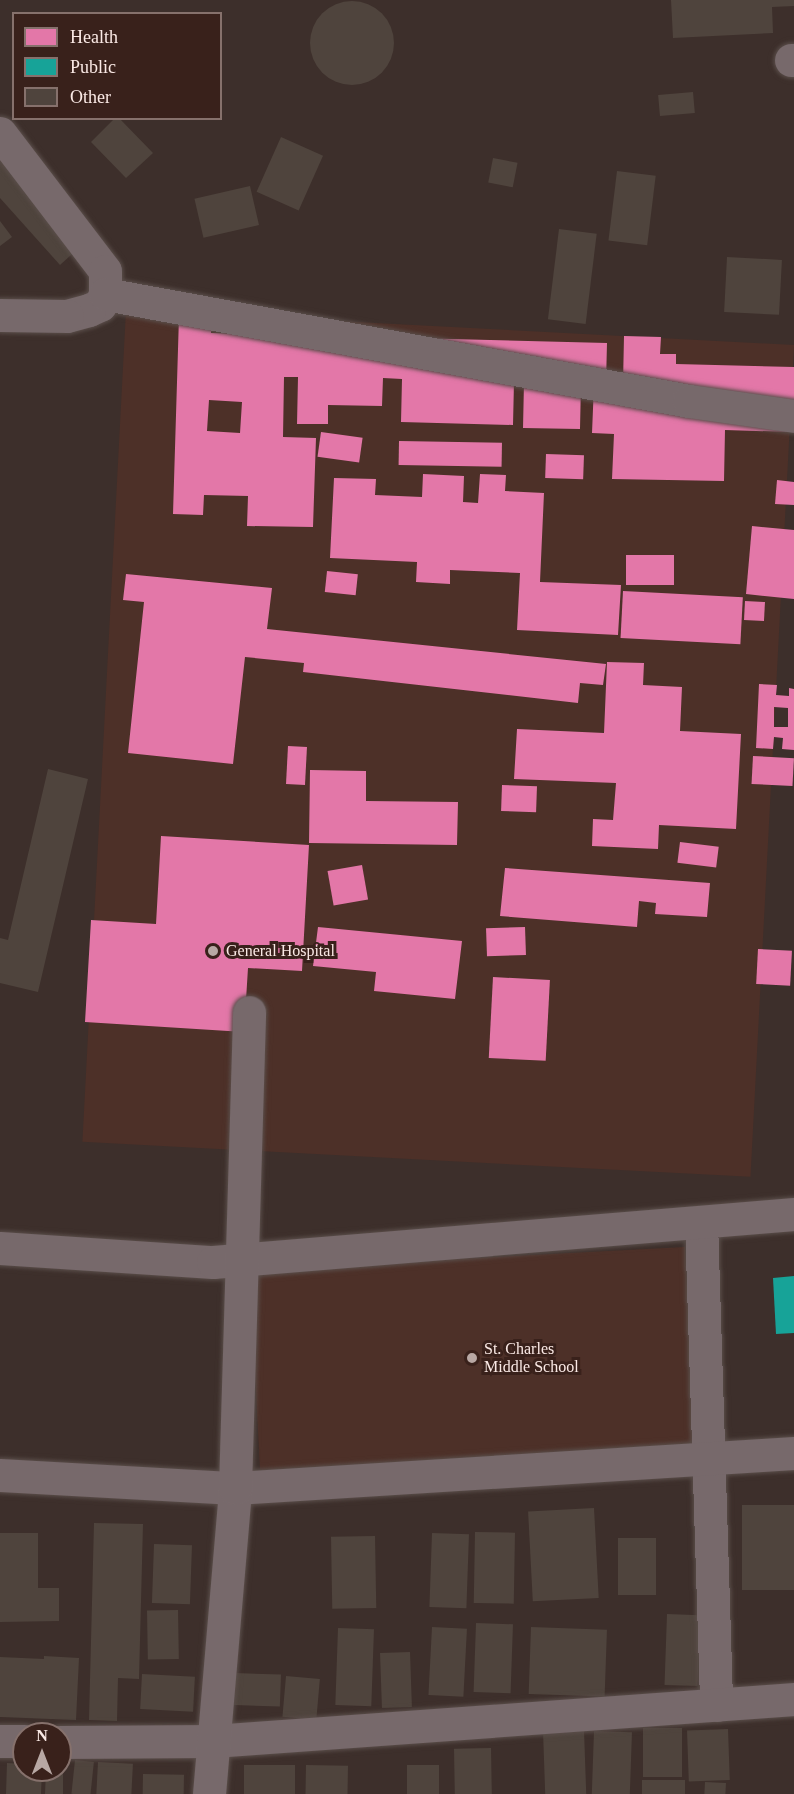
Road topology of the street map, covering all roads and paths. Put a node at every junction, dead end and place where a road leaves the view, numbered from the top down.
1 (0, 133) edge
2 (105, 294) junction
3 (0, 315) edge
4 (794, 416) edge
5 (249, 1012) dead end
6 (794, 1214) edge
7 (701, 1222) junction
8 (0, 1248) edge
9 (243, 1260) junction
10 (794, 1454) edge
11 (706, 1459) junction
12 (0, 1475) edge
13 (236, 1488) junction
14 (794, 1700) edge
15 (716, 1705) junction
16 (213, 1741) junction
17 (72, 1742) edge
18 (209, 1794) edge

1 - 2 street
2 - 3 street
2 - 4 street
5 - 9 street
6 - 7 street
7 - 9 street
7 - 11 street
8 - 9 street
9 - 13 street
10 - 11 street
11 - 13 street
11 - 15 street
12 - 13 street
13 - 16 street
14 - 15 street
15 - 16 street
16 - 17 street
16 - 18 street

